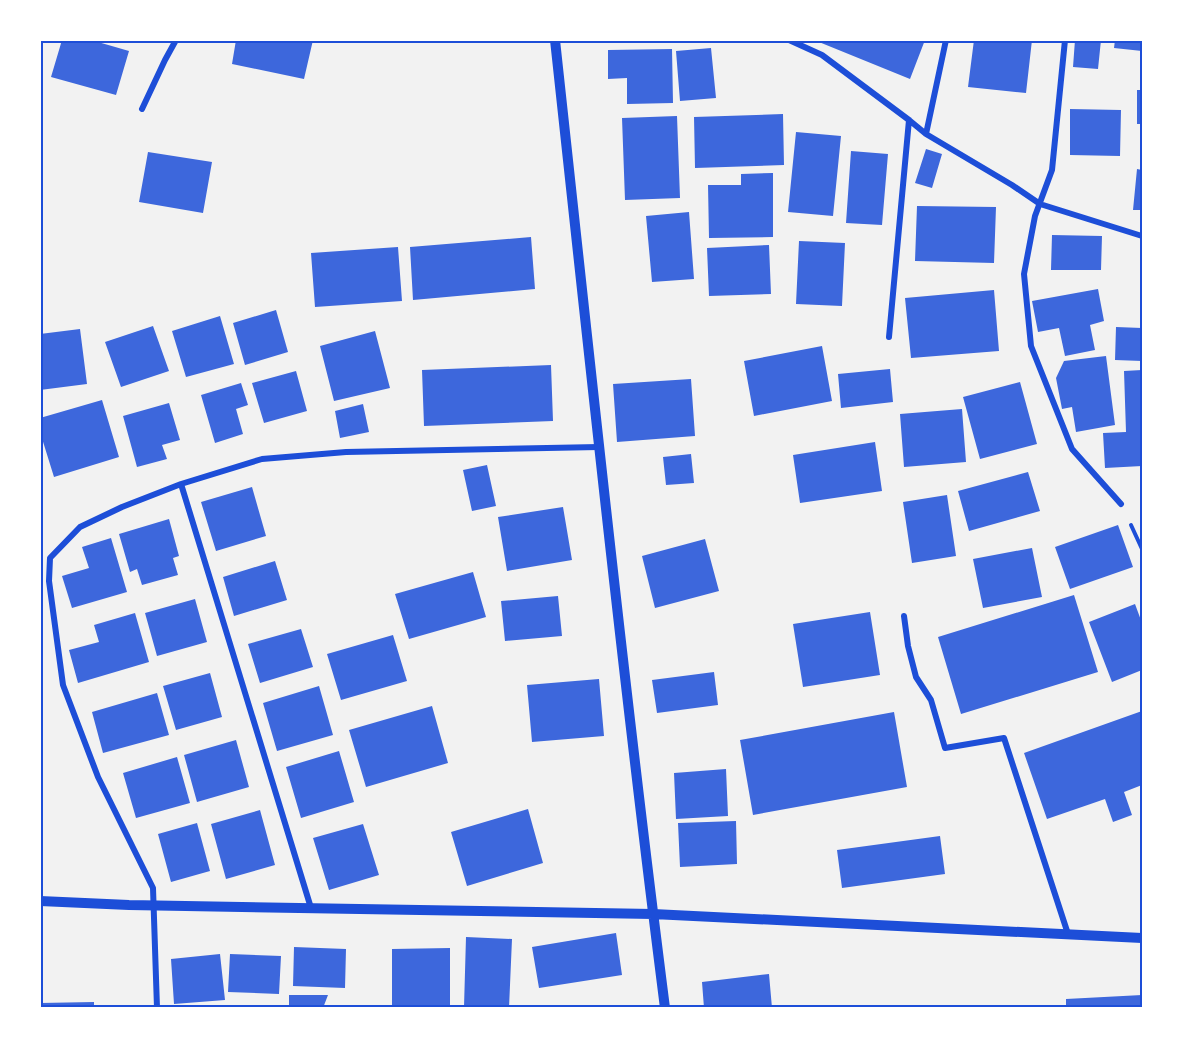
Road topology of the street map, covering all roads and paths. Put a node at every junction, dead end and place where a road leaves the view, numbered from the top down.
1 (176, 40) edge
2 (555, 40) edge
3 (789, 40) edge
4 (946, 40) edge
5 (1065, 40) edge
6 (142, 110) dead end
7 (909, 120) junction
8 (926, 134) junction
9 (1040, 204) junction
10 (1143, 236) edge
11 (889, 337) dead end
12 (599, 447) junction
13 (182, 484) junction
14 (1121, 504) dead end
15 (40, 557) edge
16 (50, 558) junction
17 (903, 616) dead end
18 (40, 901) edge
19 (154, 905) junction
20 (311, 908) junction
21 (653, 914) junction
22 (1068, 935) junction
23 (1143, 938) edge
24 (157, 1008) edge
25 (665, 1008) edge

1 - 6 street
2 - 12 street
3 - 7 street
4 - 8 street
5 - 9 street
7 - 8 street
7 - 11 street
8 - 9 street
9 - 10 street
9 - 14 street
12 - 13 street
12 - 21 street
13 - 16 street
13 - 20 street
15 - 16 street
16 - 19 street
17 - 22 street
18 - 19 street
19 - 20 street
19 - 24 street
20 - 21 street
21 - 22 street
21 - 25 street
22 - 23 street

